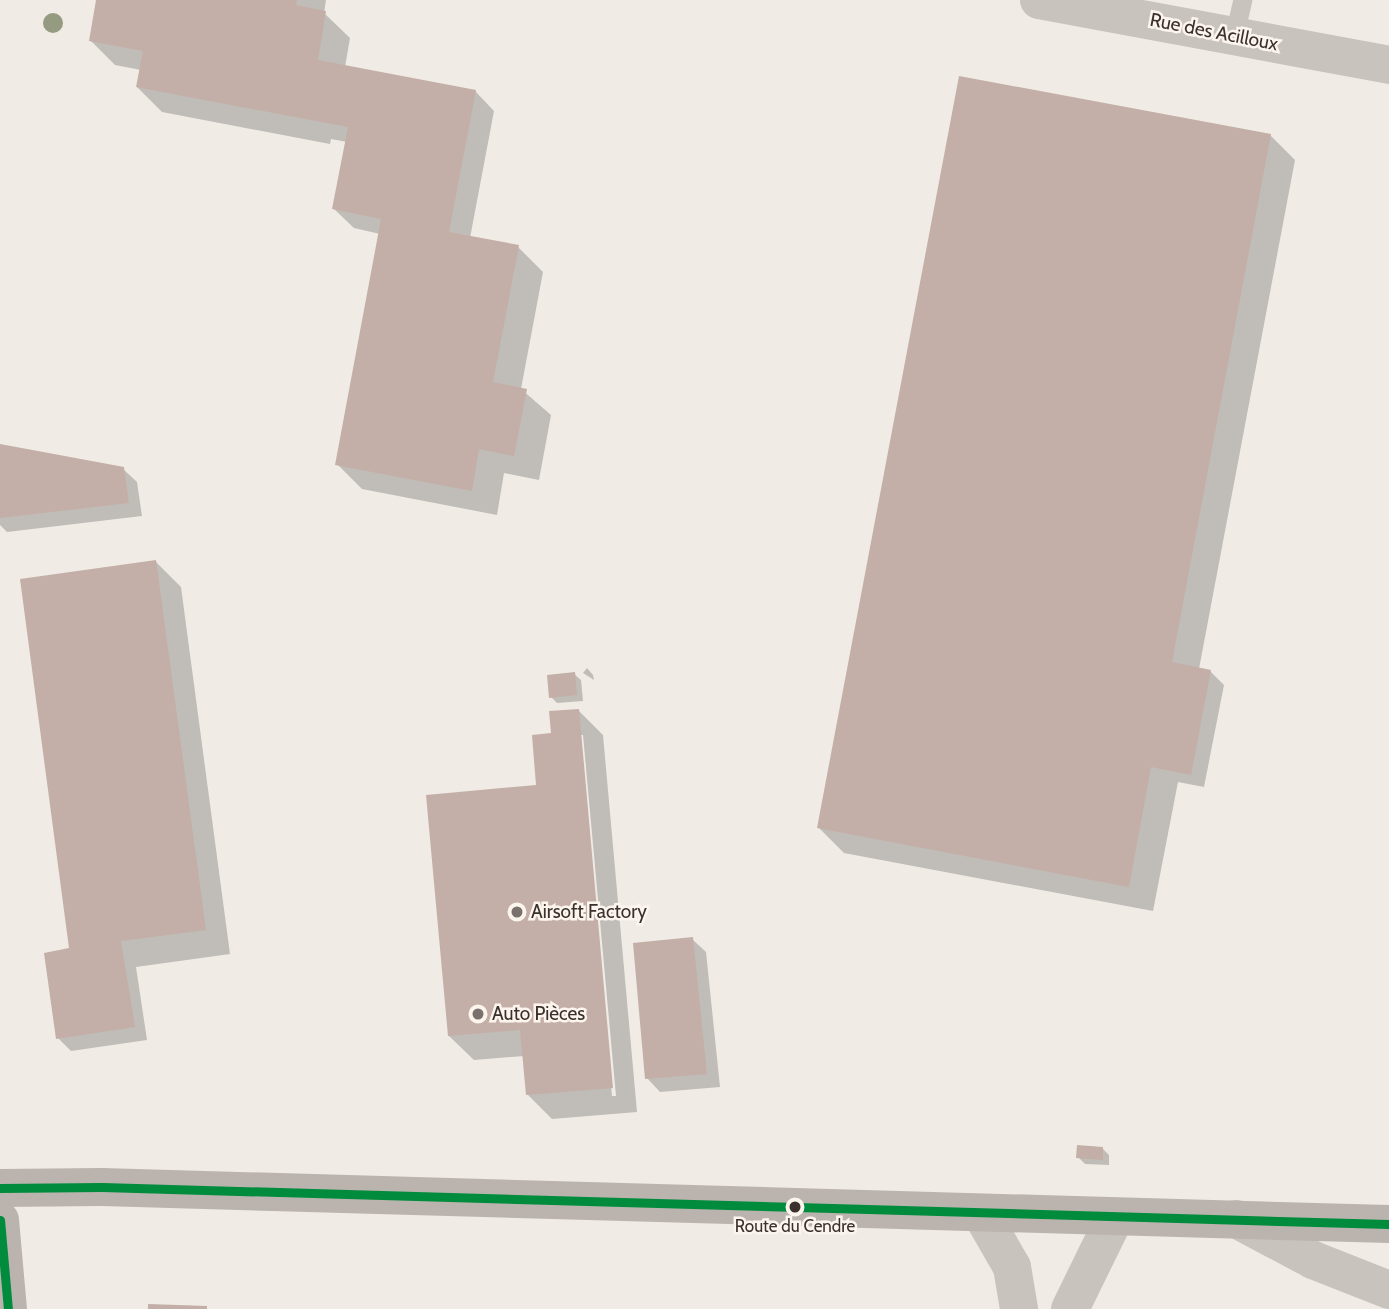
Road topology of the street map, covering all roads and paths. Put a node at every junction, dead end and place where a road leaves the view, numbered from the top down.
1 (1039, 0) edge
2 (1238, 18) edge
3 (1389, 65) edge
4 (0, 1188) edge
5 (982, 1215) junction
6 (1115, 1217) junction
7 (1236, 1219) junction
8 (0, 1220) edge
9 (1389, 1224) edge
10 (1389, 1290) edge
11 (8, 1309) edge
12 (1019, 1309) edge
13 (1070, 1309) edge

1 - 2 street, Rue des Acilloux
2 - 3 street, Rue des Acilloux
4 - 5 main road
5 - 6 main road
5 - 12 street
6 - 7 main road
6 - 13 street
7 - 9 main road
7 - 10 street
8 - 11 main road

